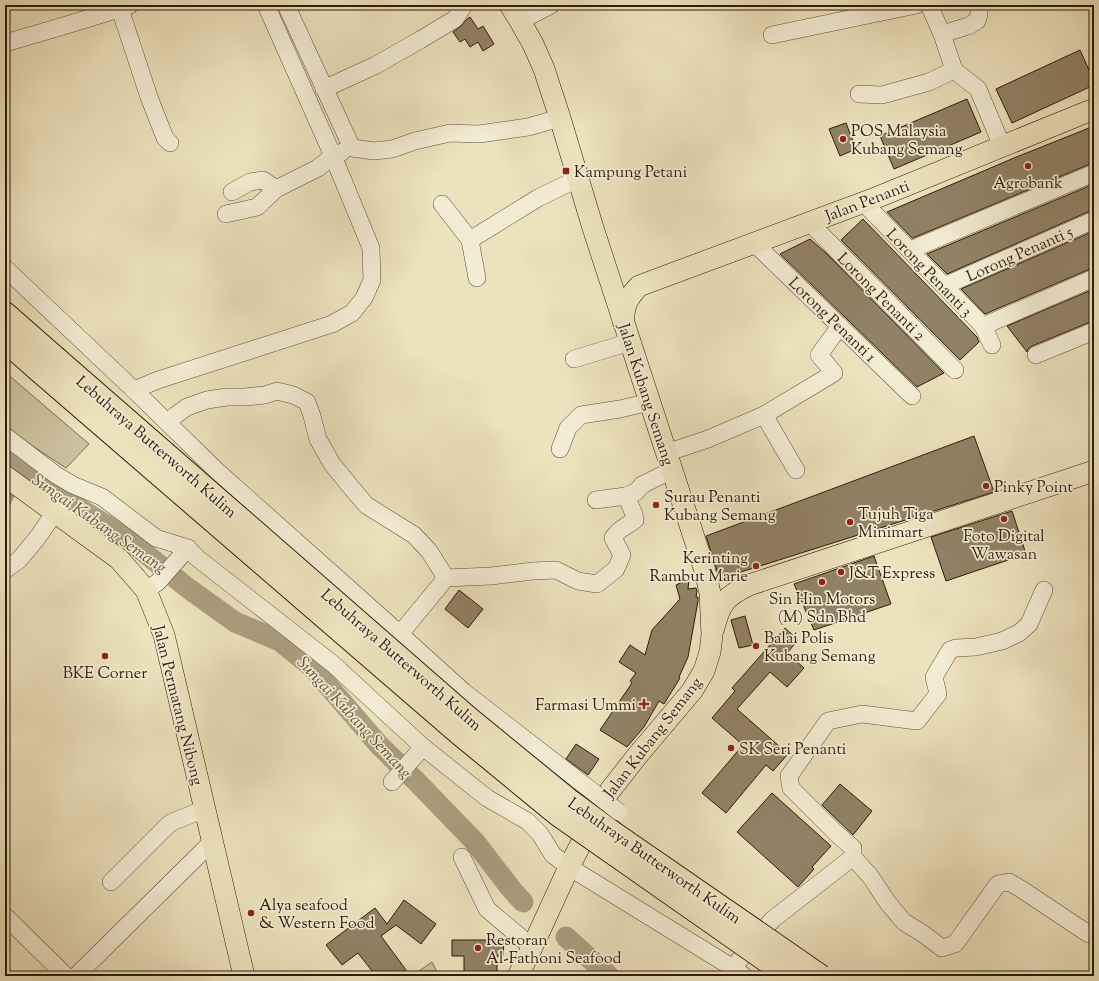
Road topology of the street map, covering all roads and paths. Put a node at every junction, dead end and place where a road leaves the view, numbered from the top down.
1 (266, 5) edge
2 (286, 5) edge
3 (464, 5) edge
4 (551, 5) edge
5 (916, 5) edge
6 (929, 5) edge
7 (125, 7) edge
8 (515, 13) edge
9 (979, 14) dead end
10 (942, 34) junction
11 (772, 35) dead end
12 (5, 43) edge
13 (954, 70) junction
14 (324, 89) junction
15 (859, 94) dead end
16 (1092, 110) edge
17 (560, 118) junction
18 (170, 143) dead end
19 (1002, 146) junction
20 (352, 148) junction
21 (333, 156) junction
22 (1094, 173) edge
23 (578, 179) junction
24 (276, 190) junction
25 (232, 192) dead end
26 (863, 202) junction
27 (442, 204) dead end
28 (226, 214) dead end
29 (1094, 220) edge
30 (809, 222) junction
31 (470, 240) junction
32 (754, 243) junction
33 (910, 250) junction
34 (604, 264) junction
35 (5, 268) edge
36 (477, 278) dead end
37 (1094, 278) edge
38 (639, 286) junction
39 (944, 286) junction
40 (5, 313) edge
41 (623, 321) junction
42 (840, 326) junction
43 (983, 326) junction
44 (1094, 332) edge
45 (5, 341) edge
46 (630, 342) junction
47 (992, 345) dead end
48 (1036, 355) dead end
49 (574, 360) dead end
50 (47, 364) junction
51 (955, 370) dead end
52 (134, 390) junction
53 (912, 396) dead end
54 (650, 402) junction
55 (764, 415) junction
56 (167, 422) junction
57 (5, 436) edge
58 (560, 449) dead end
59 (669, 462) junction
60 (796, 470) dead end
61 (1094, 471) edge
62 (9, 479) edge
63 (626, 496) junction
64 (596, 500) dead end
65 (55, 512) junction
66 (185, 551) junction
67 (5, 570) edge
68 (705, 572) junction
69 (446, 578) junction
70 (749, 585) junction
71 (152, 586) junction
72 (1044, 590) dead end
73 (400, 634) junction
74 (712, 635) junction
75 (419, 752) junction
76 (394, 780) dead end
77 (205, 809) junction
78 (619, 812) dead end
79 (212, 842) junction
80 (462, 857) dead end
81 (853, 857) junction
82 (567, 870) junction
83 (111, 882) dead end
84 (8, 924) edge
85 (1094, 936) edge
86 (534, 943) junction
87 (738, 972) edge
88 (66, 976) edge
89 (76, 976) edge
90 (244, 976) edge
91 (518, 976) edge
92 (788, 976) edge
93 (821, 976) edge

1 - 21 street
2 - 14 street
3 - 14 street
4 - 8 street
5 - 11 street
6 - 10 street
7 - 12 street
7 - 18 street
8 - 17 main road, Jalan Kubang Semang
9 - 10 street
10 - 13 street
13 - 15 street
13 - 19 street
14 - 20 street
16 - 19 main road, Jalan Penanti
17 - 20 street
17 - 23 main road, Jalan Kubang Semang
19 - 26 main road, Jalan Penanti
20 - 21 street
21 - 24 street
21 - 52 street
22 - 33 street
23 - 31 street
23 - 34 main road, Jalan Kubang Semang
24 - 25 street
24 - 28 street
26 - 30 main road, Jalan Penanti
26 - 33 street, Lorong Penanti 3
27 - 31 street
29 - 39 street, Lorong Penanti 5
30 - 32 main road, Jalan Penanti
30 - 51 street, Lorong Penanti 2
31 - 36 street
32 - 38 main road, Jalan Penanti
32 - 42 street, Lorong Penanti 1
33 - 39 street, Lorong Penanti 3
34 - 38 main road
34 - 41 main road, Jalan Kubang Semang
35 - 52 street
37 - 43 street
38 - 41 main road
39 - 43 street, Lorong Penanti 3
40 - 50 highway, Lebuhraya Butterworth Kulim
41 - 46 main road, Jalan Kubang Semang
42 - 53 street, Lorong Penanti 1
42 - 55 street
43 - 47 street, Lorong Penanti 3
44 - 48 street
45 - 50 highway, Lebuhraya Butterworth Kulim
46 - 49 street
46 - 54 main road, Jalan Kubang Semang
50 - 92 highway, Lebuhraya Butterworth Kulim, bridge
50 - 93 highway, Lebuhraya Butterworth Kulim, bridge
52 - 56 street
54 - 58 street
54 - 59 main road, Jalan Kubang Semang
55 - 59 street
55 - 60 street
56 - 69 street
56 - 73 street
57 - 66 street
59 - 63 street
59 - 68 main road, Jalan Kubang Semang
61 - 70 main road
62 - 65 main road, Jalan Permatang Nibong
63 - 64 street
63 - 69 street
65 - 67 street
65 - 71 main road, Jalan Permatang Nibong
66 - 71 street
66 - 75 street
68 - 70 main road
68 - 74 main road, Jalan Kubang Semang
69 - 73 street
70 - 74 main road
71 - 77 main road, Jalan Permatang Nibong
72 - 81 street
73 - 78 street, bridge
74 - 82 main road, Jalan Kubang Semang
75 - 76 street
75 - 82 street
77 - 79 main road, Jalan Permatang Nibong
77 - 83 street
79 - 89 street
79 - 90 main road, Jalan Permatang Nibong
80 - 86 street
81 - 85 street
81 - 87 street
82 - 86 main road, Jalan Kubang Semang
82 - 87 street
84 - 88 street
86 - 91 main road, Jalan Kubang Semang

